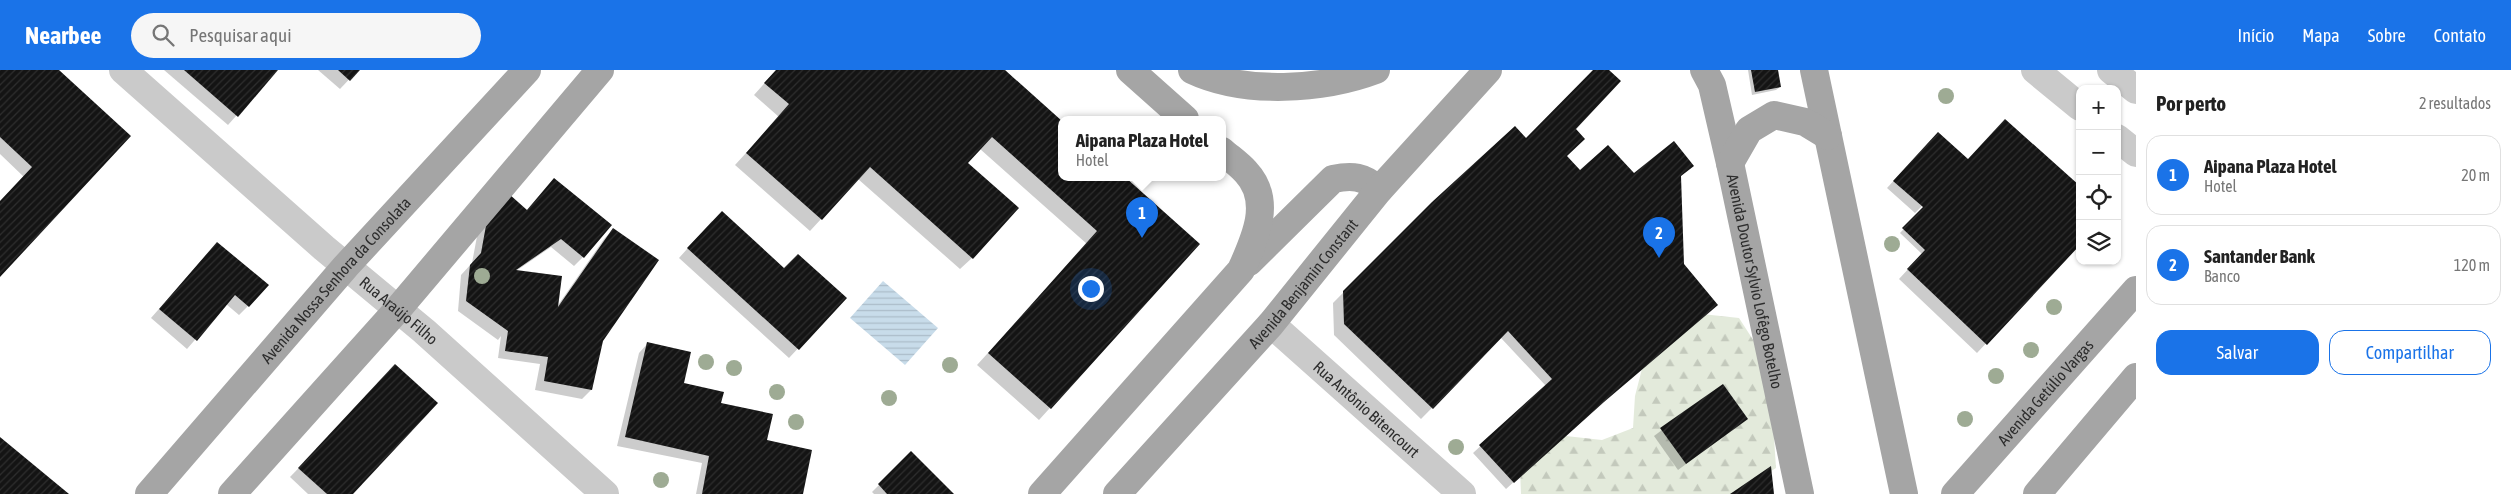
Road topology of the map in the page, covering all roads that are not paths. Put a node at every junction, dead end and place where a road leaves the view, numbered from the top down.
1 (124, 70) edge
2 (527, 70) edge
3 (600, 70) edge
4 (1130, 70) edge
5 (1192, 70) edge
6 (1376, 70) edge
7 (1488, 70) edge
8 (1704, 70) edge
9 (1814, 70) edge
10 (2035, 70) edge
11 (2112, 70) edge
12 (2136, 90) edge
13 (2076, 104) edge
14 (1182, 116) edge
15 (1828, 136) junction
16 (2121, 141) edge
17 (2136, 153) edge
18 (1226, 154) edge
19 (1730, 163) junction
20 (1379, 190) junction
21 (346, 266) junction
22 (1241, 270) junction
23 (2136, 290) edge
24 (398, 309) junction
25 (1271, 324) junction
26 (2136, 378) edge
27 (1965, 488) edge
28 (149, 494) edge
29 (232, 494) edge
30 (604, 494) edge
31 (1042, 494) edge
32 (1116, 494) edge
33 (1462, 494) edge
34 (1800, 494) edge
35 (1904, 494) edge
36 (2037, 494) edge

1 - 21 street, Rua Araújo Filho
2 - 21 main road, Avenida Nossa Senhora da Consolata
3 - 24 main road
4 - 14 main road
5 - 6 main road
7 - 20 main road, Avenida Benjamin Constant
8 - 19 main road, Avenida Doutor Sylvio Lofêgo Botelho
9 - 15 main road
10 - 13 street
11 - 12 street
15 - 19 main road
15 - 35 main road
16 - 17 street
18 - 22 main road
19 - 34 main road, Avenida Doutor Sylvio Lofêgo Botelho
20 - 22 main road
20 - 25 main road, Avenida Benjamin Constant
21 - 24 street, Rua Araújo Filho
21 - 28 main road, Avenida Nossa Senhora da Consolata
22 - 31 main road
23 - 27 main road, Avenida Getúlio Vargas
24 - 29 main road
24 - 30 street, Rua Araújo Filho
25 - 32 main road, Avenida Benjamin Constant
25 - 33 street, Rua Antônio Bitencourt
26 - 36 main road

